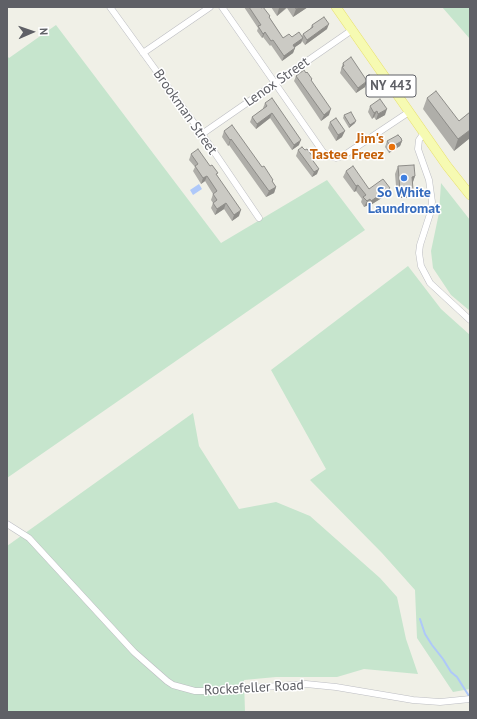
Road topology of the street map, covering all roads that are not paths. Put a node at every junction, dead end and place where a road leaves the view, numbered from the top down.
1 (110, 7) edge
2 (210, 7) edge
3 (222, 7) edge
4 (336, 7) edge
5 (352, 30) junction
6 (143, 53) junction
7 (275, 83) junction
8 (409, 112) junction
9 (424, 133) junction
10 (202, 134) junction
11 (470, 195) edge
12 (259, 218) dead end
13 (470, 320) edge
14 (7, 524) edge
15 (470, 700) edge

1 - 6 street, Brookman Street
2 - 6 street
3 - 7 street
4 - 5 main road, NY 443
5 - 7 street, Lenox Street
5 - 8 main road, NY 443
6 - 10 street, Brookman Street
7 - 8 street
7 - 10 street, Lenox Street
8 - 9 main road, NY 443
9 - 11 main road, NY 443
9 - 13 street
10 - 12 street, Brookman Street
14 - 15 street, Rockefeller Road

